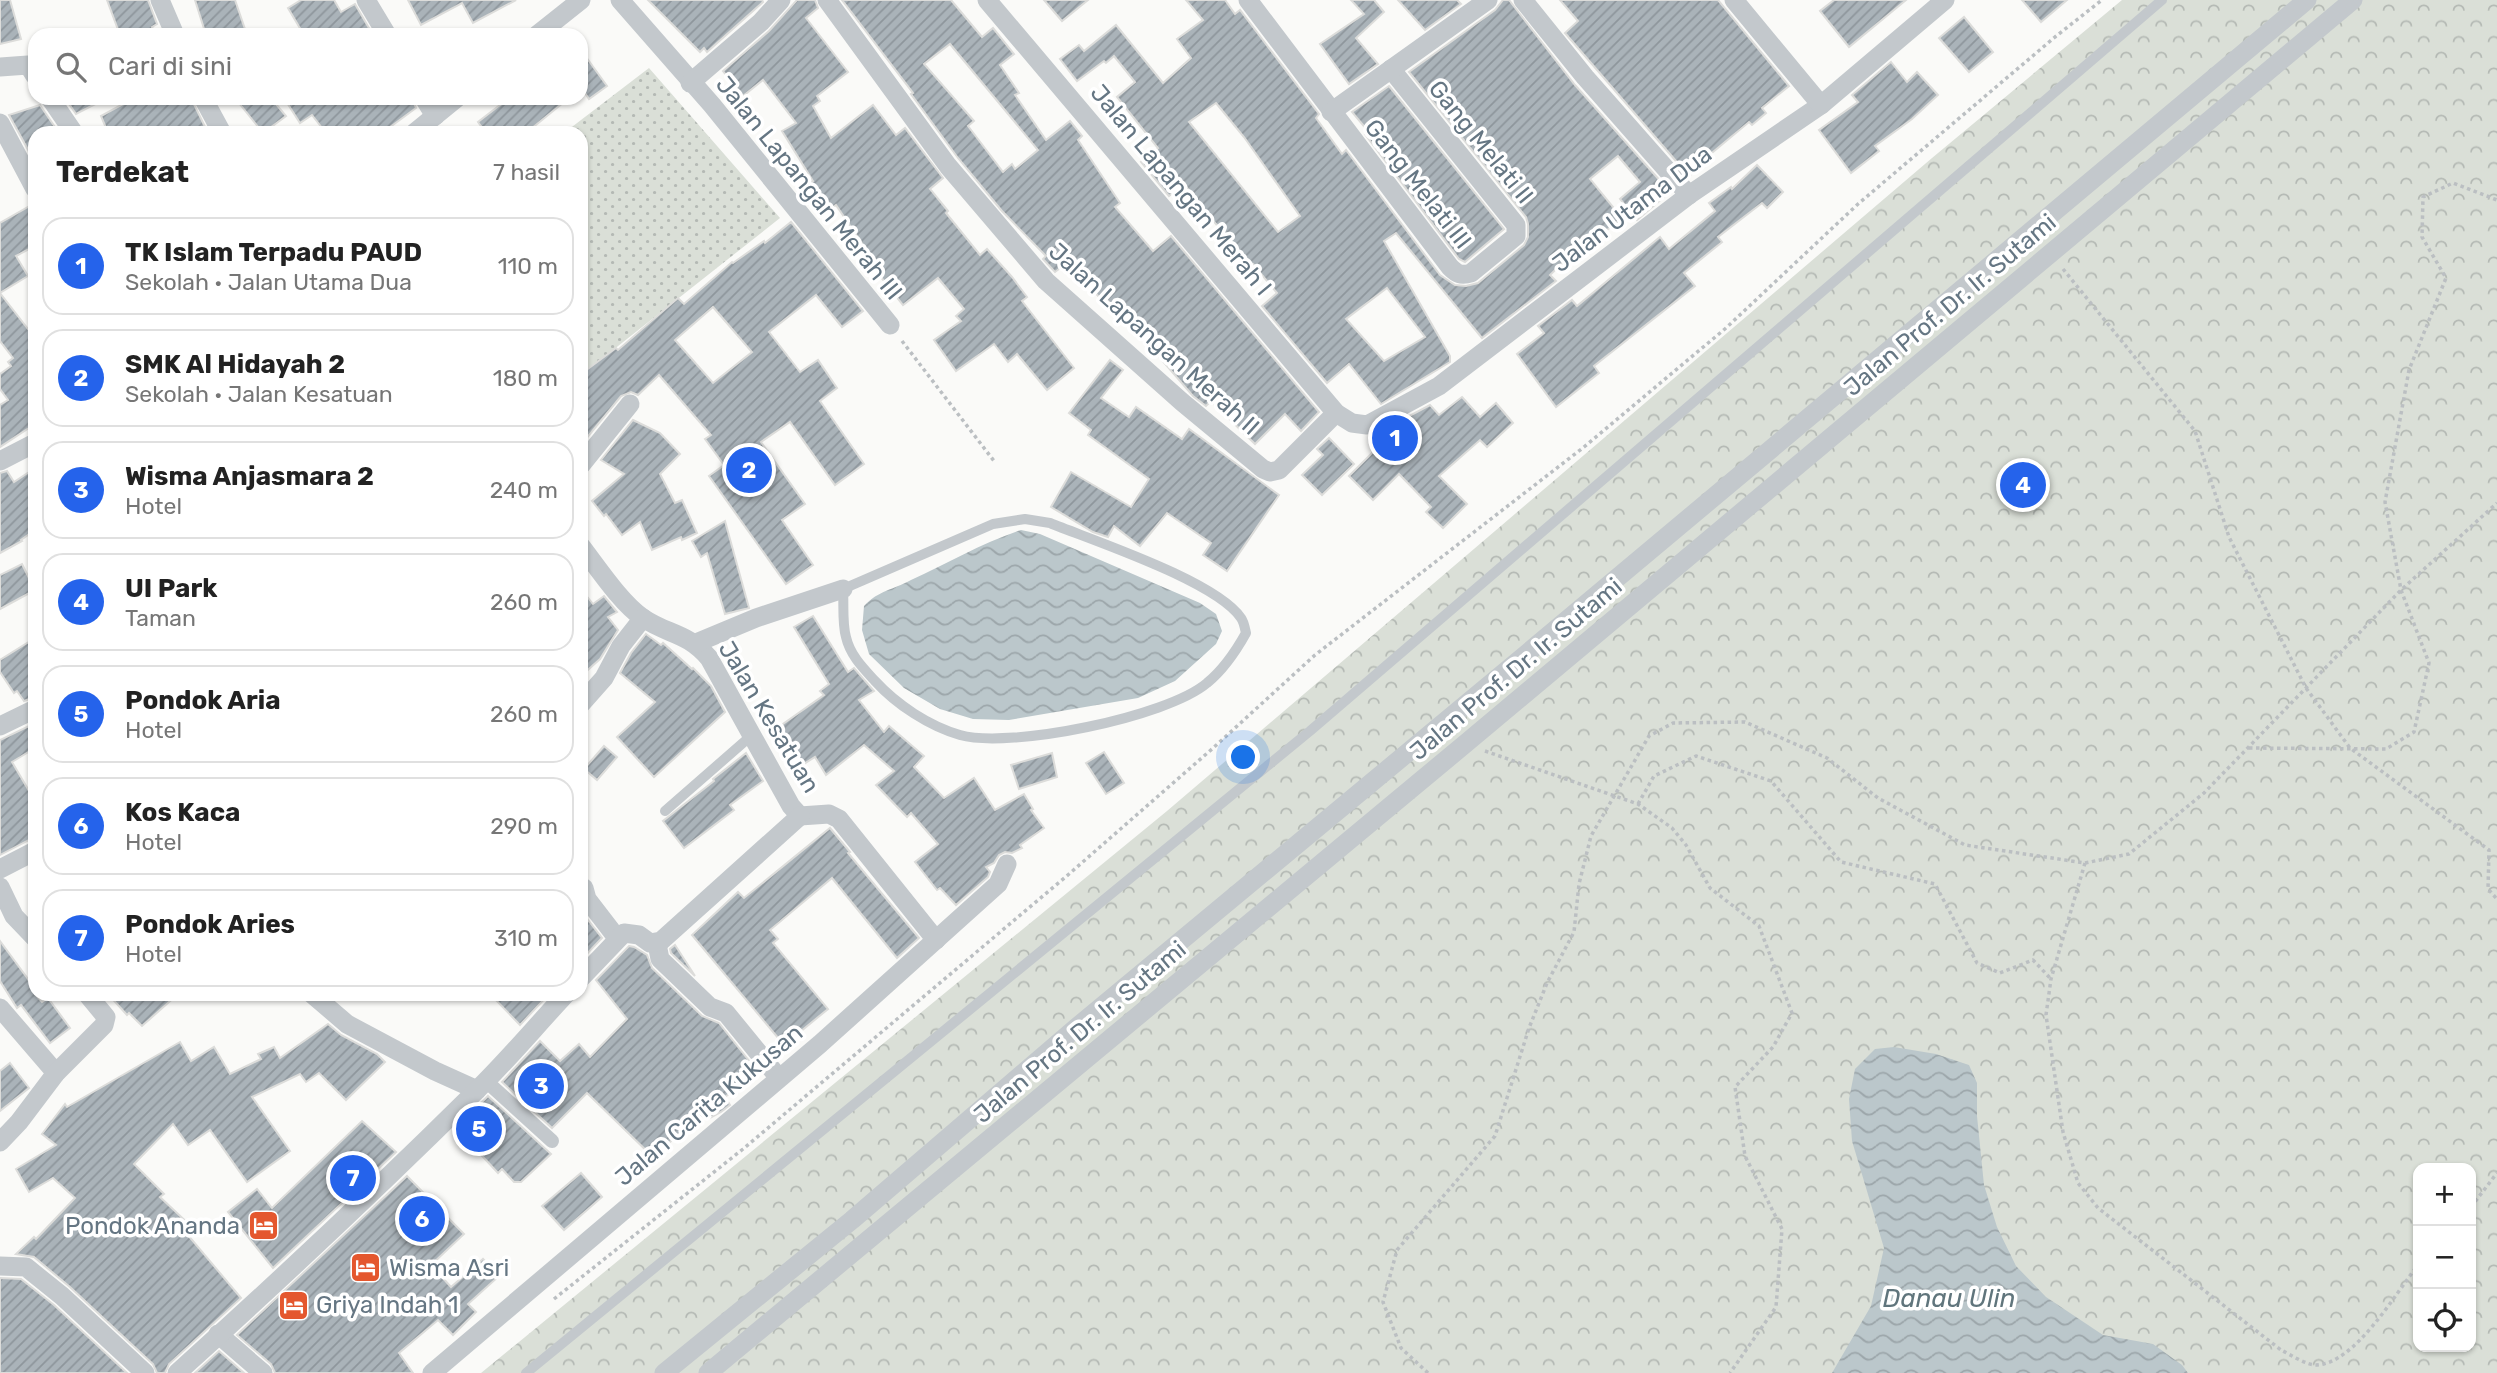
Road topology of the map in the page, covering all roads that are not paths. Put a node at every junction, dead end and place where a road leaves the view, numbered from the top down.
1 (160, 0) edge
2 (366, 0) edge
3 (582, 0) edge
4 (620, 0) edge
5 (781, 0) edge
6 (827, 0) edge
7 (987, 0) edge
8 (1248, 0) edge
9 (1488, 0) edge
10 (1523, 0) edge
11 (1734, 0) edge
12 (1945, 0) edge
13 (2162, 0) edge
14 (2307, 0) edge
15 (2353, 0) edge
16 (172, 28) edge
17 (383, 28) edge
18 (546, 28) edge
19 (0, 67) edge
20 (1391, 69) junction
21 (28, 70) edge
22 (690, 83) junction
23 (55, 105) edge
24 (207, 105) edge
25 (428, 105) edge
26 (448, 105) edge
27 (1821, 105) junction
28 (1331, 112) junction
29 (435, 116) junction
30 (0, 124) edge
31 (69, 126) edge
32 (218, 126) edge
33 (423, 126) edge
34 (28, 176) edge
35 (1689, 195) junction
36 (1471, 273) joint
37 (890, 326) road end
38 (630, 404) dead end
39 (1336, 413) junction
40 (28, 447) edge
41 (588, 456) edge
42 (0, 461) edge
43 (588, 555) edge
44 (843, 589) junction
45 (643, 618) junction
46 (696, 643) junction
47 (588, 696) edge
48 (28, 712) edge
49 (0, 726) edge
50 (752, 734) junction
51 (665, 811) dead end
52 (800, 816) junction
53 (28, 854) edge
54 (1007, 864) dead end
55 (0, 869) edge
56 (0, 887) edge
57 (588, 900) edge
58 (7, 920) edge
59 (28, 934) edge
60 (617, 938) junction
61 (936, 940) junction
62 (657, 944) junction
63 (588, 970) edge
64 (94, 1001) edge
65 (320, 1001) edge
66 (560, 1001) edge
67 (0, 1008) edge
68 (56, 1073) junction
69 (779, 1078) junction
70 (481, 1086) junction
71 (552, 1141) dead end
72 (0, 1142) edge
73 (0, 1266) edge
74 (218, 1334) junction
75 (145, 1373) edge
76 (177, 1373) edge
77 (263, 1373) edge
78 (432, 1373) edge
79 (526, 1373) edge
80 (664, 1373) edge
81 (708, 1373) edge

1 - 16 street
2 - 17 street
3 - 18 street
4 - 22 street, Jalan Lapangan Merah III
5 - 22 street, Jalan Lapangan Merah III
6 - 39 street, Jalan Lapangan Merah II
7 - 39 street, Jalan Lapangan Merah I
8 - 28 street, Gang Melati III
9 - 20 street
10 - 35 street
11 - 27 street
12 - 27 street, Jalan Utama Dua
13 - 79 lane
14 - 80 street, Jalan Prof. Dr. Ir. Sutami
15 - 81 street, Jalan Prof. Dr. Ir. Sutami
19 - 21 street
20 - 28 street
20 - 36 street, Gang Melati II
22 - 37 street, Jalan Lapangan Merah III
23 - 31 street
24 - 32 street
25 - 29 street
26 - 29 street
27 - 35 street, Jalan Utama Dua
28 - 36 street, Gang Melati III
29 - 33 street
30 - 34 street
35 - 39 street, Jalan Utama Dua
38 - 41 street
40 - 42 street
43 - 45 street, Jalan Kesatuan
44 - 44 lane
44 - 46 street
45 - 46 street, Jalan Kesatuan
45 - 47 street
46 - 50 street, Jalan Kesatuan
48 - 49 street
50 - 51 lane
50 - 52 street, Jalan Kesatuan
52 - 61 street, Jalan Kesatuan
52 - 62 street
53 - 55 street
54 - 61 street, Jalan Carita Kukusan
56 - 58 street
57 - 60 street
58 - 59 street
60 - 62 street
60 - 63 street
61 - 69 street, Jalan Carita Kukusan
62 - 69 street
64 - 68 street
65 - 70 street
66 - 70 street
67 - 68 street
68 - 72 street
69 - 78 street, Jalan Carita Kukusan
70 - 71 street
70 - 74 street
73 - 75 street
74 - 76 street
74 - 77 street

